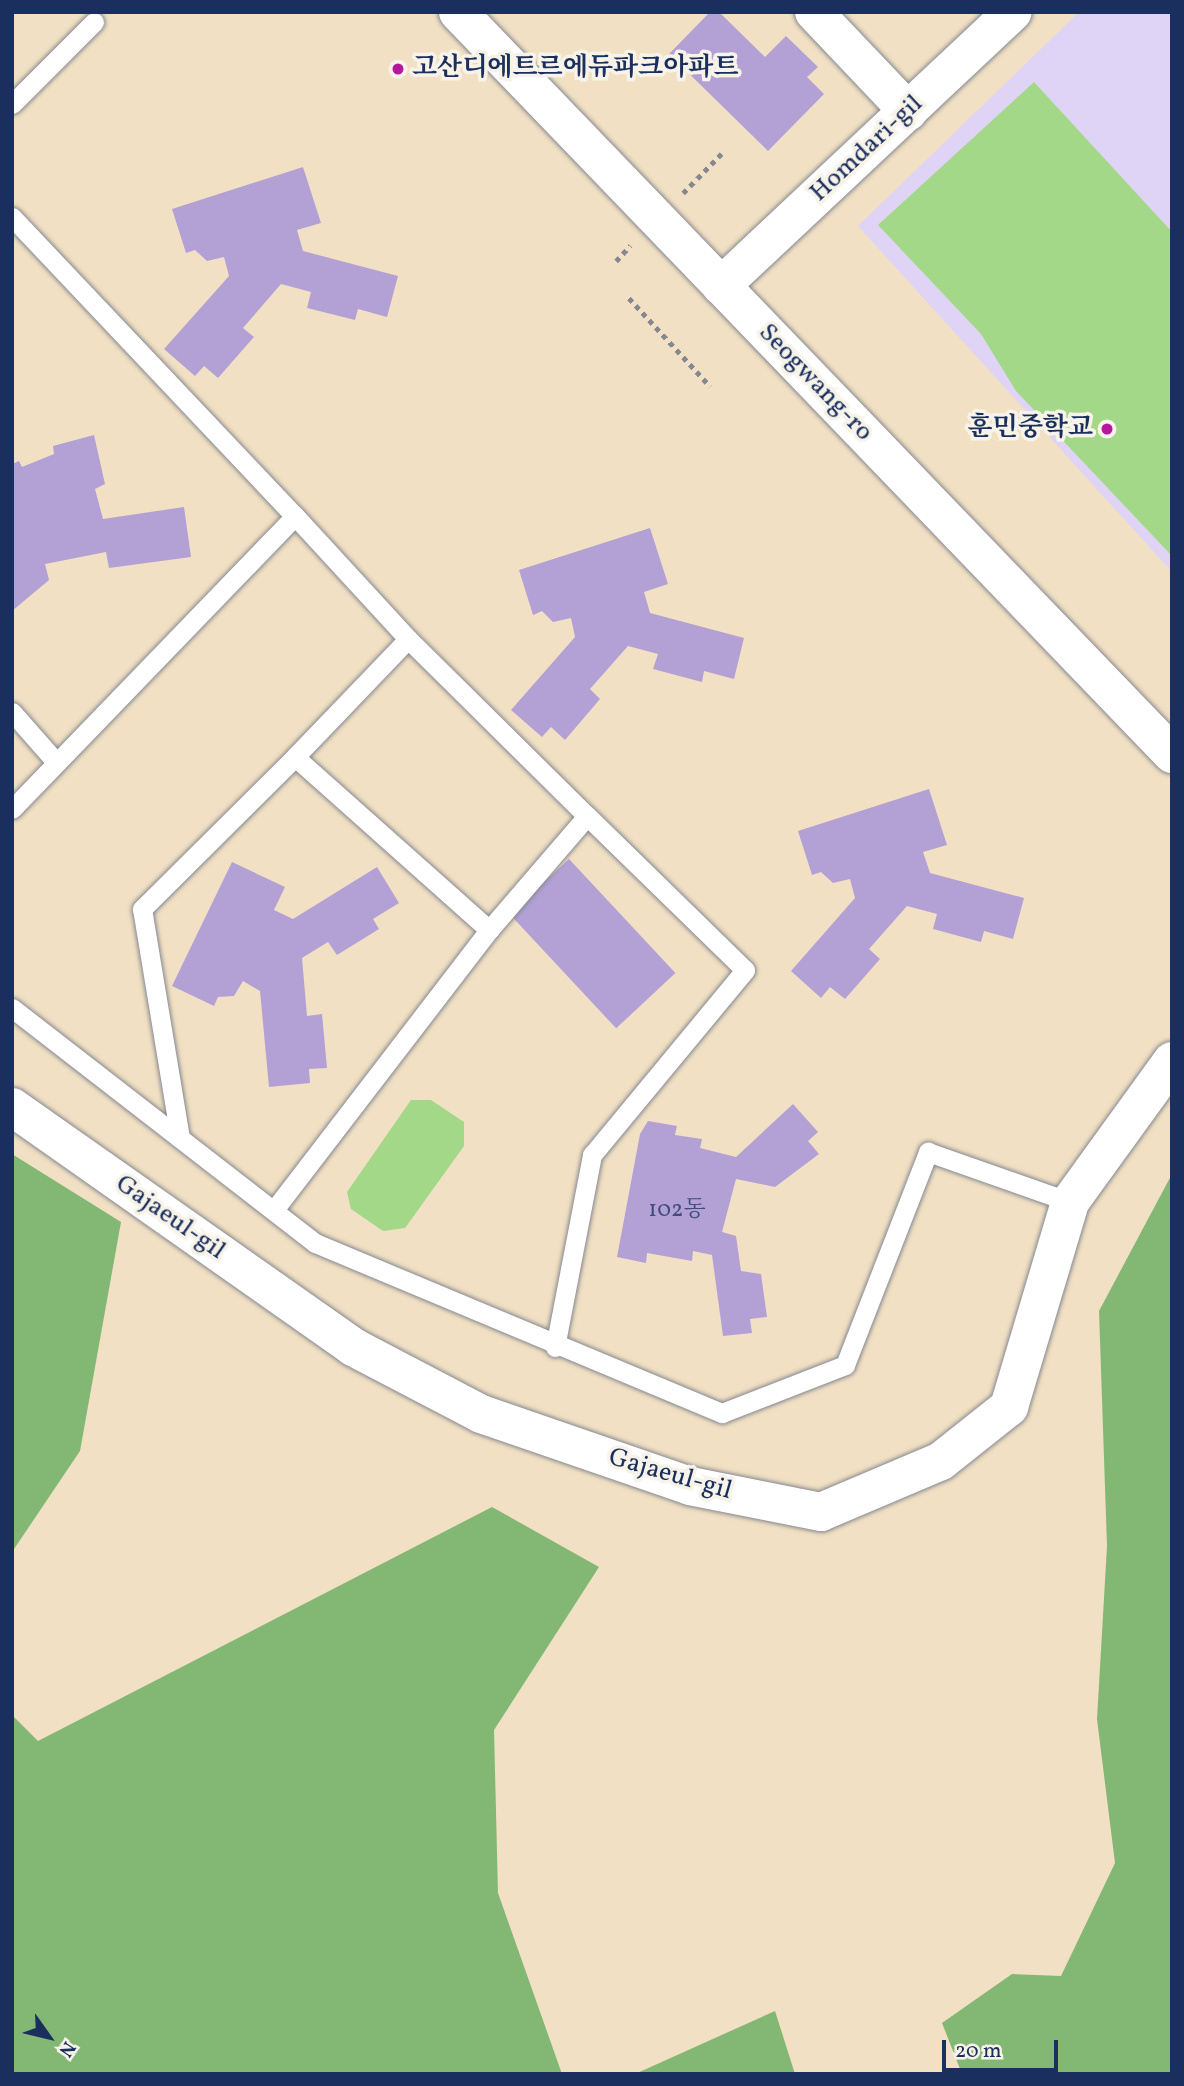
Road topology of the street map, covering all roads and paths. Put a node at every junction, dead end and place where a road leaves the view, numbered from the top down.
1 (458, 12) edge
2 (814, 12) edge
3 (1013, 12) edge
4 (94, 22) dead end
5 (12, 104) edge
6 (908, 111) junction
7 (12, 217) edge
8 (721, 286) junction
9 (629, 298) dead end
10 (710, 386) dead end
11 (295, 516) junction
12 (408, 639) junction
13 (12, 712) edge
14 (1172, 754) edge
15 (295, 757) junction
16 (56, 762) junction
17 (12, 809) edge
18 (587, 816) junction
19 (489, 930) junction
20 (12, 1008) edge
21 (1172, 1061) edge
22 (12, 1107) edge
23 (180, 1138) junction
24 (1070, 1202) junction
25 (274, 1210) junction
26 (555, 1347) junction

1 - 8 street, Seogwang-ro
2 - 6 street
3 - 6 street, Homdari-gil
4 - 5 lane
6 - 8 street, Homdari-gil
7 - 11 lane
8 - 14 street, Seogwang-ro
9 - 10 path
11 - 12 lane
11 - 16 lane
12 - 15 lane
12 - 18 lane
13 - 16 lane
15 - 19 lane
15 - 23 lane
16 - 17 lane
18 - 19 lane
18 - 26 lane
19 - 25 lane
20 - 23 lane
21 - 24 street, Gajaeul-gil
22 - 24 street, Gajaeul-gil
23 - 25 lane
24 - 26 lane
25 - 26 lane

